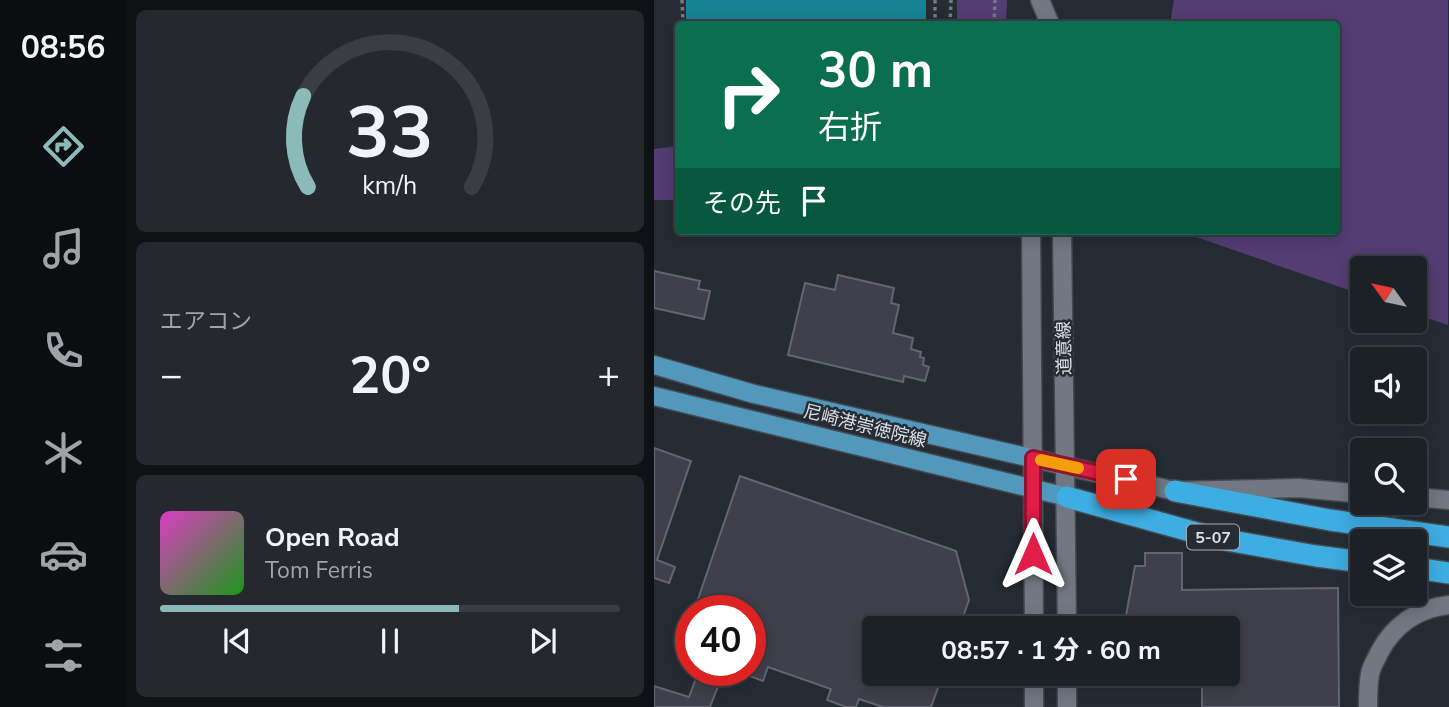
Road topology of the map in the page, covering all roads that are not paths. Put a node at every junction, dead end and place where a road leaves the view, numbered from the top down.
1 (1040, 0) edge
2 (1036, 21) edge
3 (1049, 21) edge
4 (1031, 235) edge
5 (1062, 235) edge
6 (654, 365) edge
7 (654, 396) edge
8 (1033, 458) junction
9 (1066, 466) junction
10 (1033, 490) junction
11 (1175, 491) junction
12 (1350, 493) edge
13 (1066, 497) junction
14 (1427, 498) edge
15 (1448, 500) edge
16 (1447, 538) edge
17 (1350, 560) edge
18 (1427, 570) edge
19 (1448, 573) edge
20 (1448, 605) edge
21 (1034, 616) edge
22 (1067, 616) edge
23 (1034, 686) edge
24 (1067, 686) edge
25 (1034, 707) edge
26 (1067, 707) edge
27 (1368, 707) edge

1 - 2 street
1 - 3 street
4 - 8 street, 道意線
5 - 9 street, 道意線
6 - 8 main road, 尼崎港崇徳院線
7 - 10 main road, 尼崎港崇徳院線
8 - 9 main road, 尼崎港崇徳院線
8 - 10 street, 道意線
9 - 11 street
9 - 13 street, 道意線
10 - 13 main road, 尼崎港崇徳院線
10 - 21 street, 道意線
11 - 12 street
11 - 16 highway, 5-07
13 - 17 highway, 5-07
13 - 22 street, 道意線
14 - 15 street
18 - 19 highway
20 - 27 street
23 - 25 street
24 - 26 street

